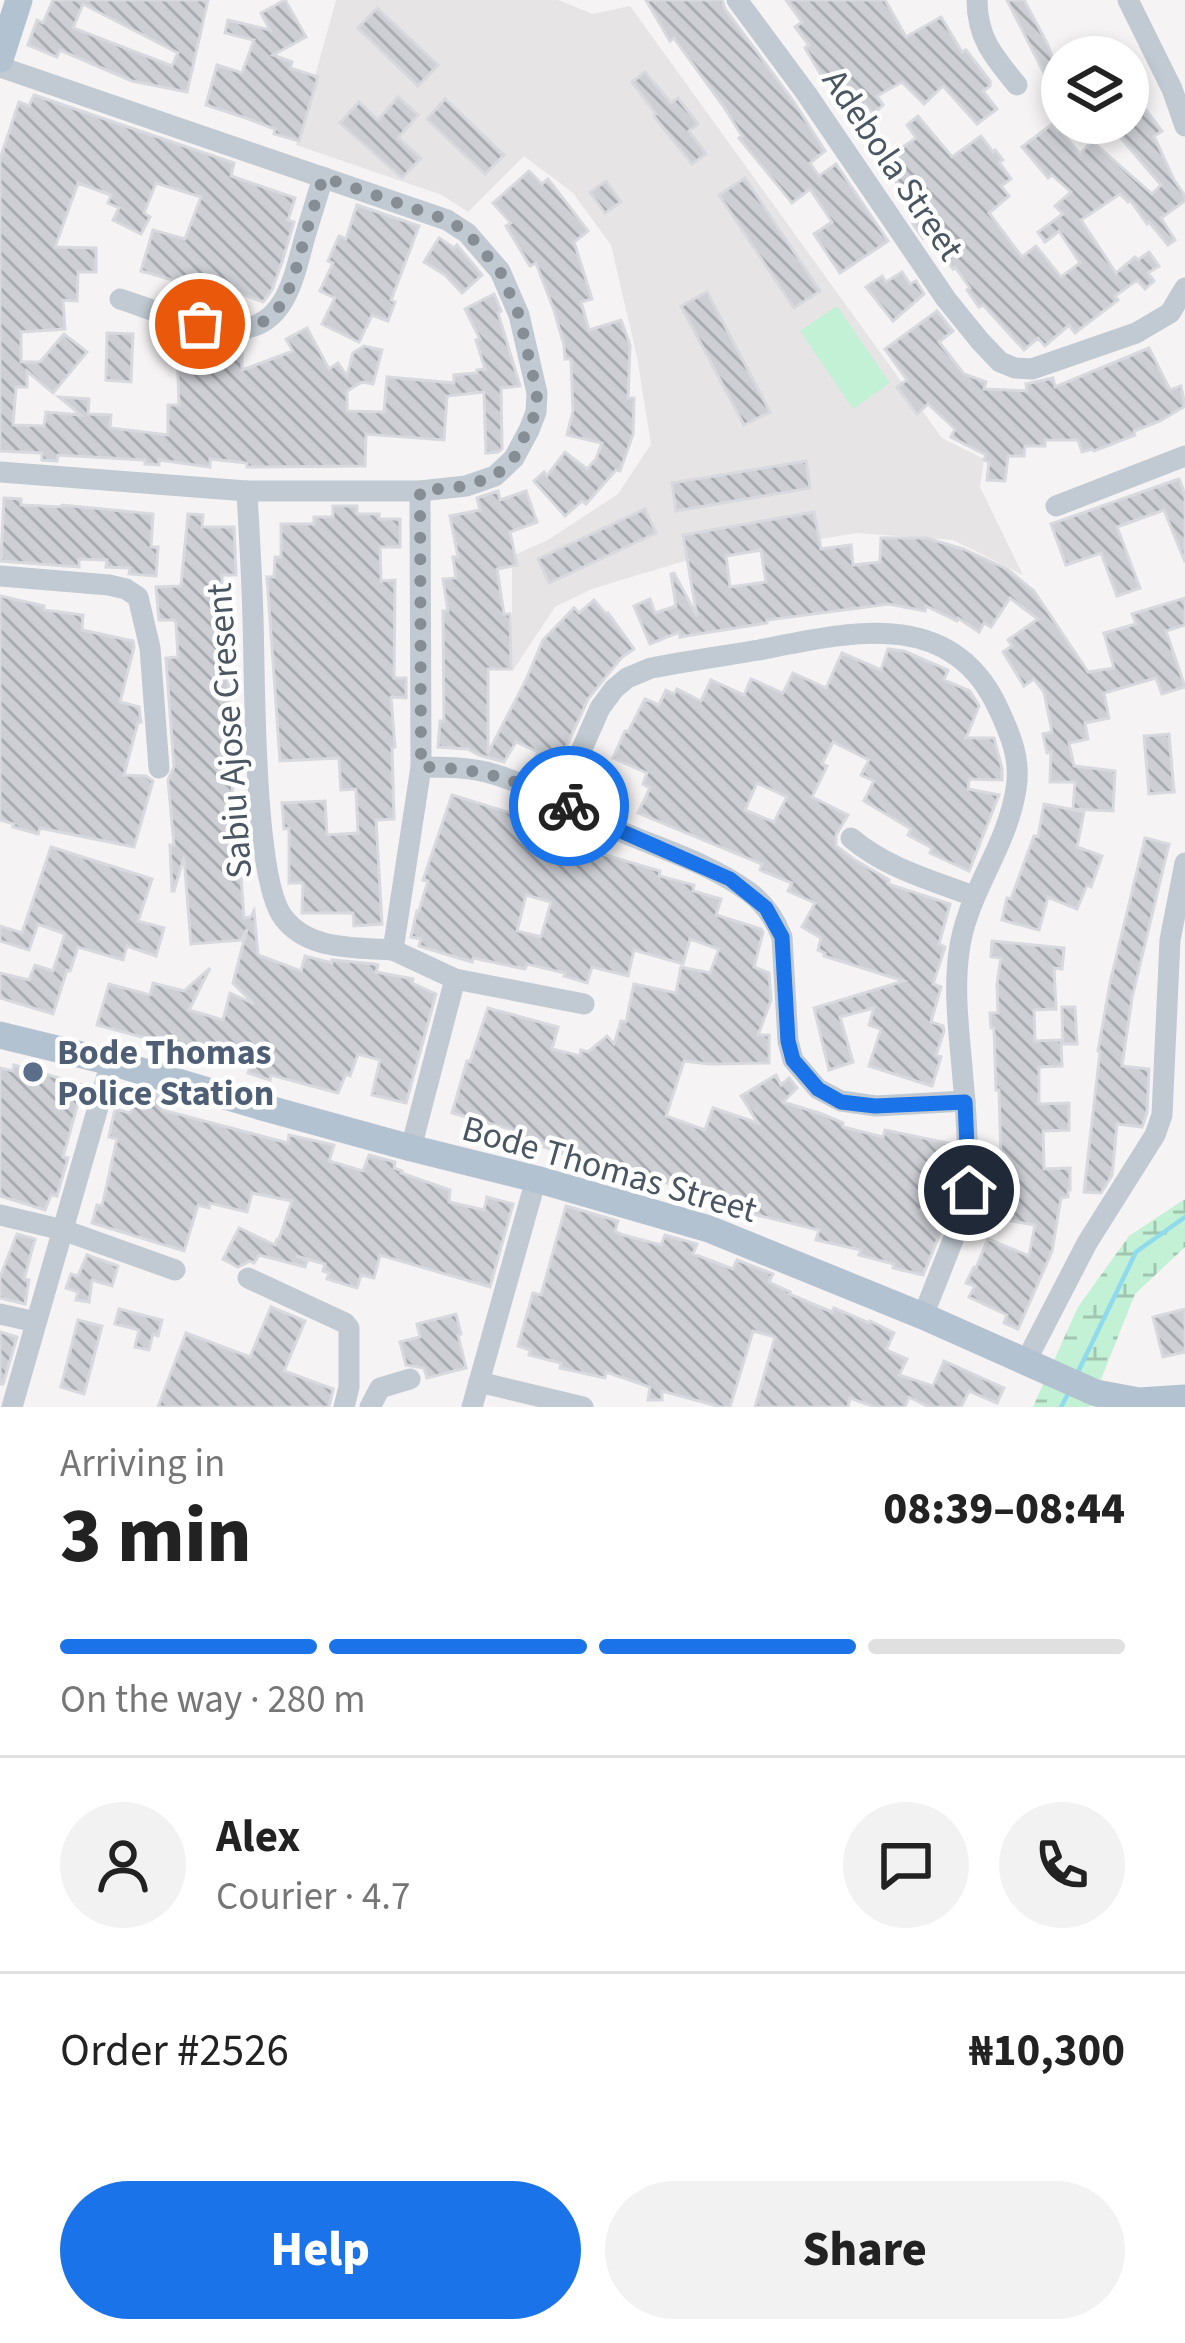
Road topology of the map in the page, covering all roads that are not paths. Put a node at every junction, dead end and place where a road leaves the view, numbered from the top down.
1 (20, 0) edge
2 (737, 0) edge
3 (977, 0) edge
4 (1127, 0) edge
5 (0, 63) edge
6 (1017, 85) dead end
7 (1185, 126) edge
8 (323, 177) junction
9 (1185, 289) edge
10 (120, 299) dead end
11 (1185, 456) edge
12 (0, 472) edge
13 (247, 490) junction
14 (420, 491) junction
15 (1056, 506) dead end
16 (0, 576) edge
17 (421, 767) junction
18 (159, 768) dead end
19 (556, 798) junction
20 (851, 838) dead end
21 (1184, 871) edge
22 (973, 896) junction
23 (393, 950) junction
24 (454, 980) junction
25 (584, 1004) dead end
26 (0, 1035) edge
27 (111, 1062) junction
28 (965, 1102) junction
29 (411, 1148) junction
30 (536, 1179) junction
31 (0, 1215) edge
32 (63, 1230) junction
33 (175, 1270) dead end
34 (248, 1278) dead end
35 (0, 1314) edge
36 (923, 1316) junction
37 (36, 1322) junction
38 (1036, 1368) junction
39 (410, 1379) dead end
40 (478, 1382) junction
41 (1185, 1398) edge
42 (12, 1407) edge
43 (344, 1407) edge
44 (370, 1407) edge
45 (472, 1407) edge
46 (583, 1407) edge

1 - 5 main road
2 - 9 street, Adebola Street
3 - 6 street
4 - 7 street
5 - 8 street
8 - 10 street
8 - 14 street
11 - 15 street
12 - 13 street
13 - 14 street
13 - 23 street, Sabiu Ajose Cresent
14 - 17 street
16 - 18 street
17 - 19 street
17 - 23 street
19 - 22 street
19 - 28 street
20 - 22 street
21 - 38 street
22 - 28 street
23 - 24 street
24 - 25 street
24 - 29 street
26 - 27 main road, Bode Thomas Street
27 - 29 main road, Bode Thomas Street
27 - 32 street
28 - 36 street
29 - 30 main road, Bode Thomas Street
30 - 36 main road, Bode Thomas Street
30 - 40 street
31 - 32 street
32 - 33 street
32 - 37 street
34 - 43 street
35 - 37 street
36 - 38 main road, Bode Thomas Street
37 - 42 street
38 - 41 main road, Bode Thomas Street
39 - 44 street
40 - 45 street
40 - 46 street

